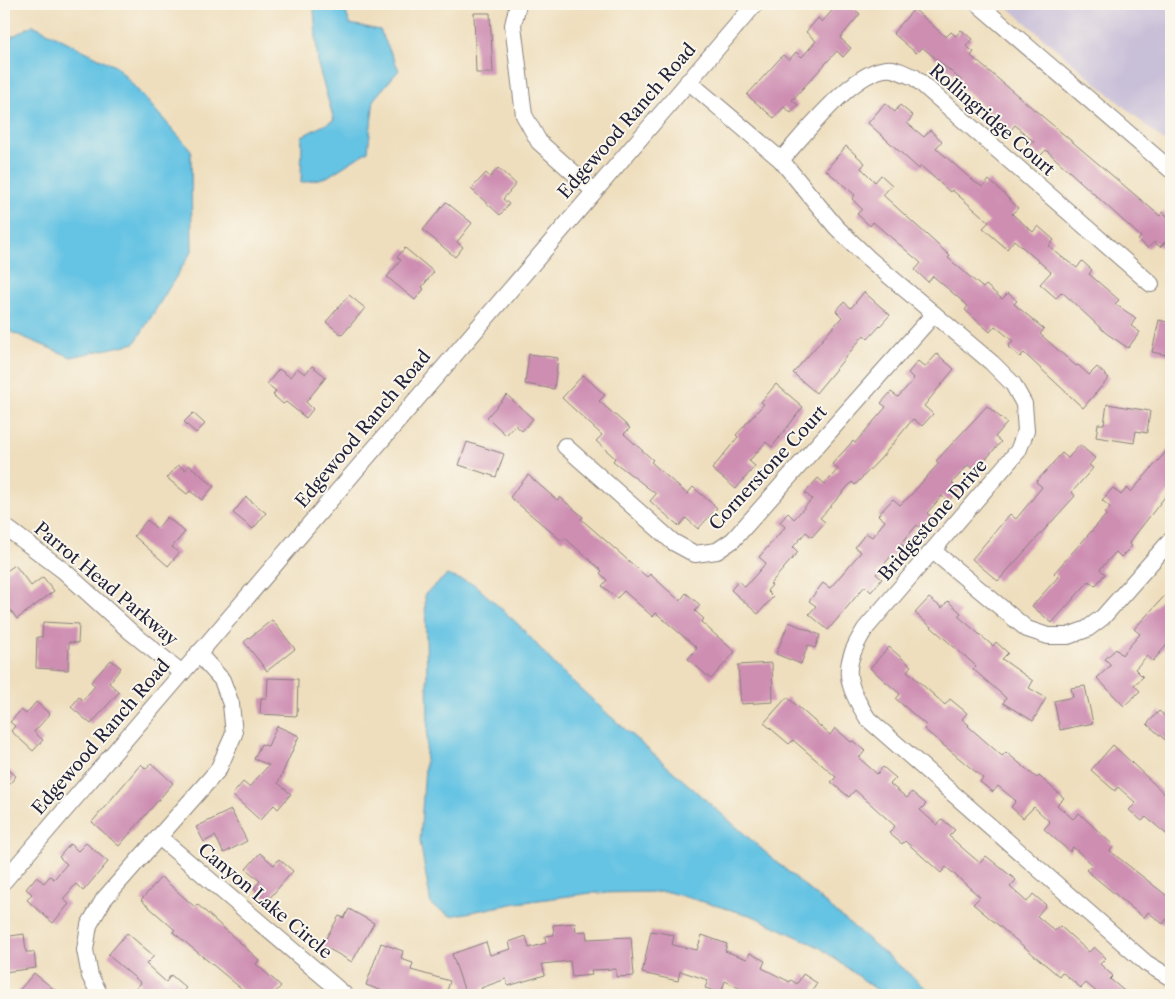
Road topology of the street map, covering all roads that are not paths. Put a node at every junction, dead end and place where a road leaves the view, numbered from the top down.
1 (518, 4) edge
2 (754, 4) edge
3 (978, 4) edge
4 (688, 80) junction
5 (781, 160) junction
6 (1171, 170) edge
7 (593, 190) junction
8 (1151, 284) dead end
9 (934, 314) junction
10 (565, 446) dead end
11 (4, 526) edge
12 (1171, 540) edge
13 (933, 551) junction
14 (198, 653) junction
15 (182, 672) junction
16 (159, 837) junction
17 (4, 881) edge
18 (1171, 978) edge
19 (100, 995) edge
20 (345, 995) edge

1 - 7 street
2 - 4 street, Edgewood Ranch Road
3 - 6 street
4 - 5 street, Bridgestone Drive
4 - 7 street, Edgewood Ranch Road
5 - 8 street, Rollingridge Court
5 - 9 street, Bridgestone Drive
7 - 14 street, Edgewood Ranch Road
9 - 10 street, Cornerstone Court
9 - 13 street, Bridgestone Drive
11 - 15 street, Parrot Head Parkway
12 - 13 street
13 - 18 street, Bridgestone Drive
14 - 15 street, Edgewood Ranch Road
14 - 16 street
15 - 17 street, Edgewood Ranch Road
16 - 19 street
16 - 20 street, Canyon Lake Circle

